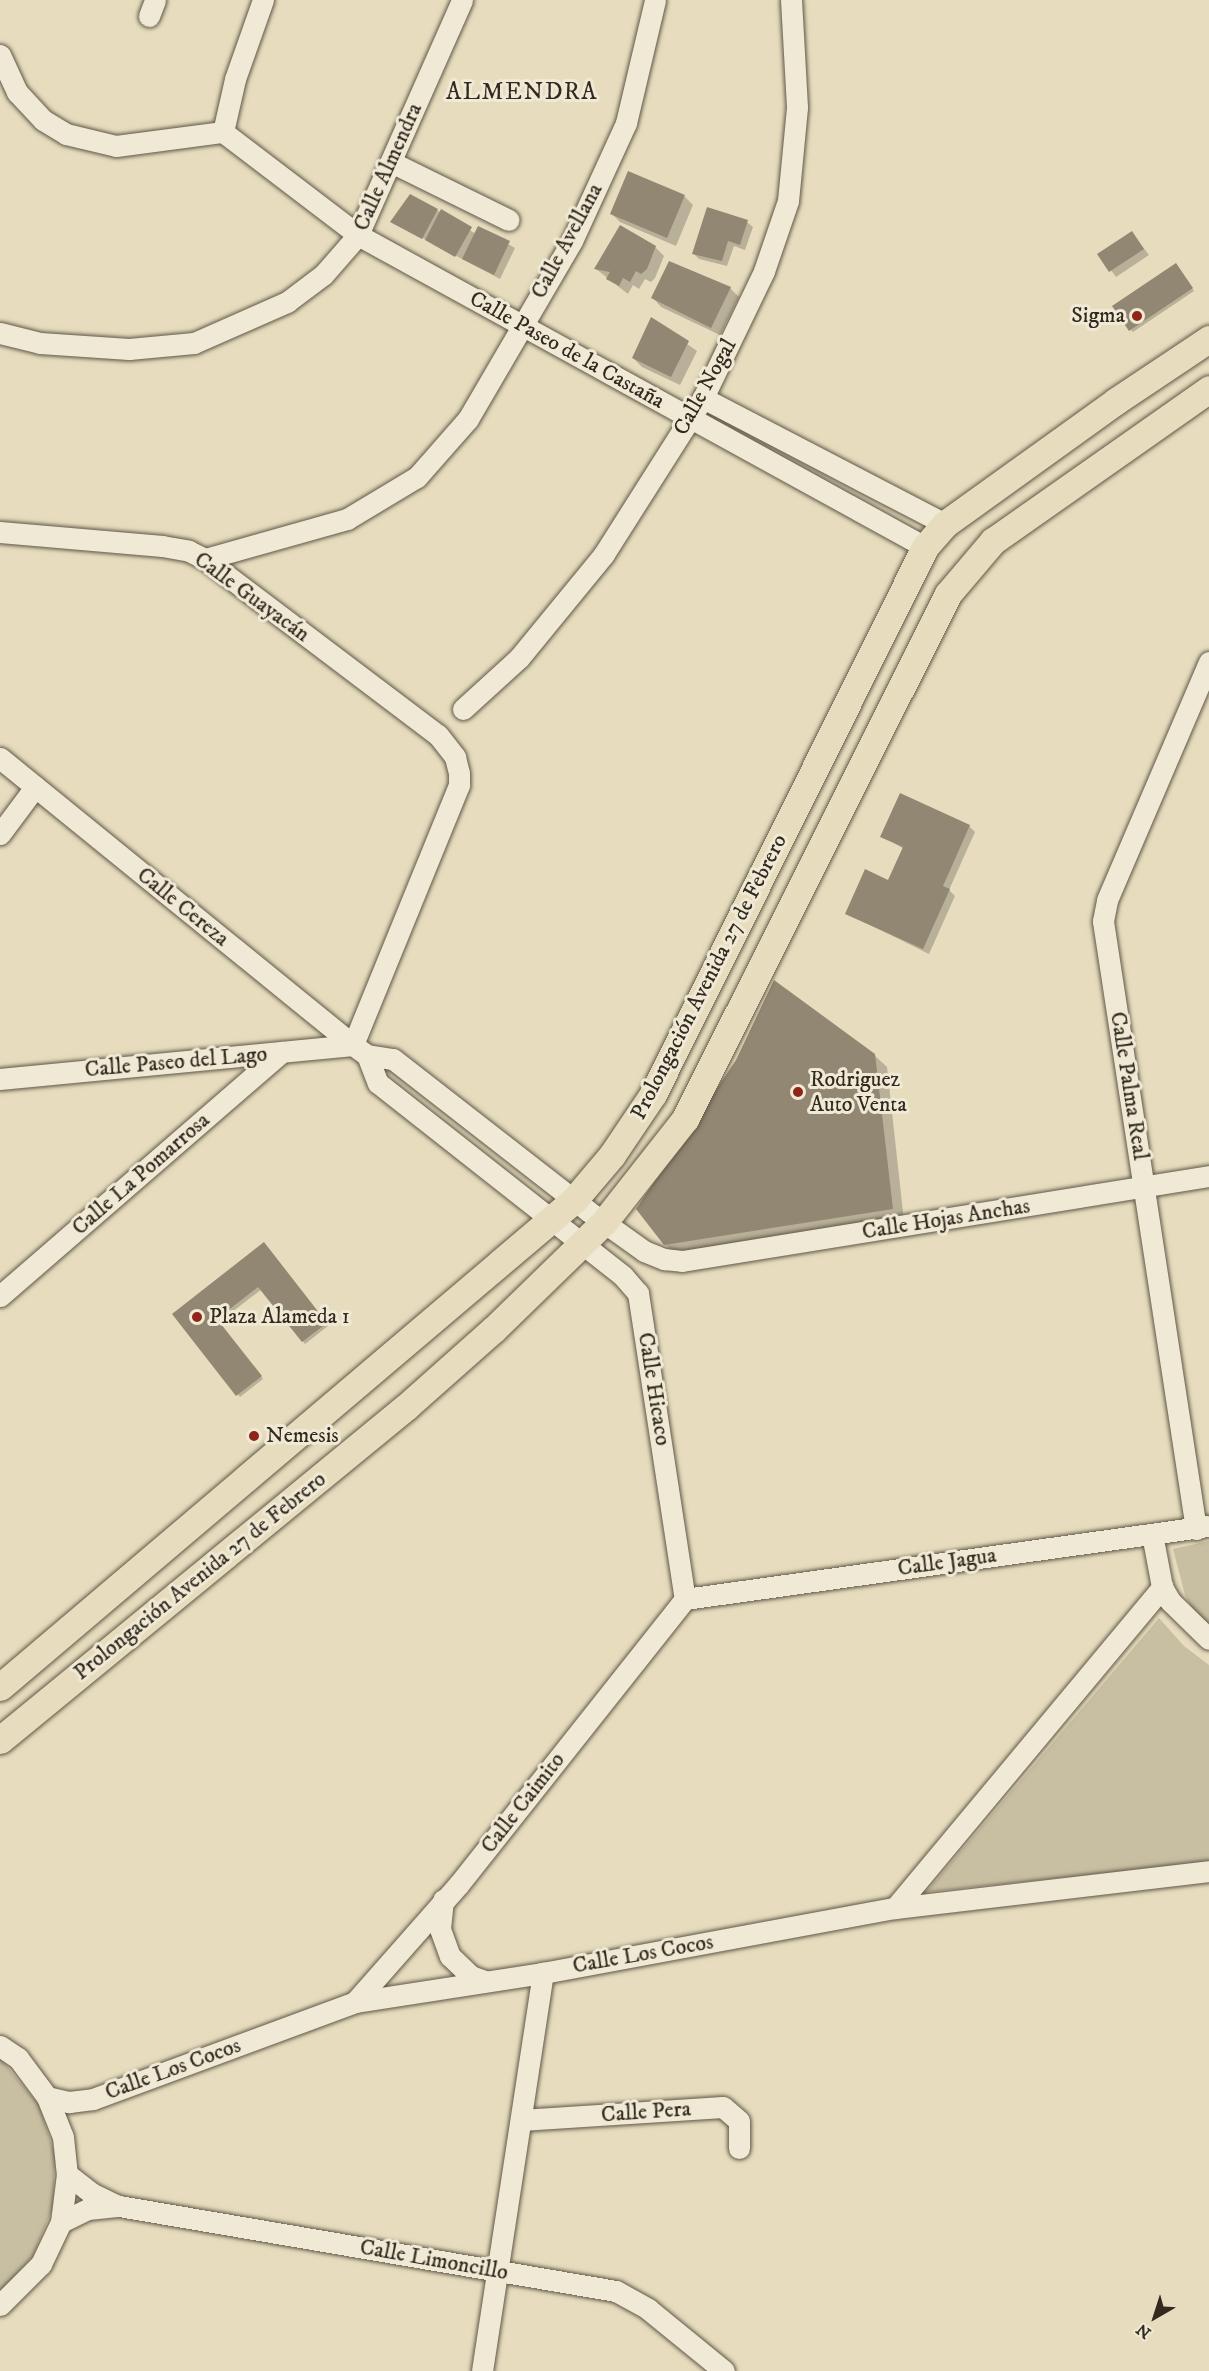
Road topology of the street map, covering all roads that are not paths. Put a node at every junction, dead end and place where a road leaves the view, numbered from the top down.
1 (263, 0) edge
2 (462, 0) edge
3 (655, 0) edge
4 (790, 0) edge
5 (0, 55) edge
6 (223, 132) junction
7 (391, 162) junction
8 (508, 220) dead end
9 (358, 235) junction
10 (522, 324) junction
11 (0, 333) edge
12 (1209, 339) edge
13 (1209, 390) edge
14 (703, 398) junction
15 (690, 418) junction
16 (945, 524) junction
17 (0, 532) edge
18 (925, 547) junction
19 (205, 559) junction
20 (1209, 662) edge
21 (463, 709) dead end
22 (0, 758) edge
23 (35, 787) junction
24 (0, 834) edge
25 (360, 1050) junction
26 (282, 1052) junction
27 (0, 1079) edge
28 (1209, 1176) edge
29 (1145, 1187) junction
30 (574, 1200) junction
31 (550, 1220) junction
32 (604, 1222) junction
33 (582, 1246) junction
34 (644, 1251) junction
35 (682, 1261) joint
36 (623, 1276) junction
37 (0, 1296) edge
38 (1202, 1528) edge
39 (1152, 1534) junction
40 (1162, 1587) junction
41 (685, 1599) junction
42 (1209, 1639) edge
43 (0, 1687) edge
44 (0, 1740) edge
45 (1209, 1871) edge
46 (443, 1900) junction
47 (895, 1908) junction
48 (543, 1973) junction
49 (485, 1981) junction
50 (355, 2002) junction
51 (0, 2046) edge
52 (47, 2097) junction
53 (93, 2099) junction
54 (521, 2120) junction
55 (63, 2137) junction
56 (739, 2148) dead end
57 (67, 2174) junction
58 (119, 2206) junction
59 (61, 2222) junction
60 (499, 2272) junction
61 (0, 2305) edge
62 (482, 2371) edge
63 (724, 2371) edge

1 - 6 street
2 - 7 street, Calle Almendra
3 - 10 street, Calle Avellana
4 - 14 street, Calle Nogal
5 - 6 street
6 - 9 street, Calle Paseo de la Castaña
7 - 8 street
7 - 9 street, Calle Almendra
9 - 10 street, Calle Paseo de la Castaña
9 - 11 street, Calle Almendra
10 - 15 street, Calle Paseo de la Castaña
10 - 19 street, Calle Avellana
12 - 16 main road, Prolongación Avenida 27 de Febrero
13 - 32 main road, Prolongación Avenida 27 de Febrero
14 - 15 street, Calle Nogal
14 - 16 street
15 - 18 street, Calle Paseo de la Castaña
15 - 21 street, Calle Nogal
16 - 18 main road, Prolongación Avenida 27 de Febrero
17 - 19 street, Calle Guayacán
18 - 30 main road, Prolongación Avenida 27 de Febrero
19 - 25 street, Calle Guayacán
20 - 29 street, Calle Palma Real
22 - 23 street, Calle Cereza
23 - 24 street
23 - 25 street, Calle Cereza
25 - 26 street, Calle Paseo del Lago
25 - 30 street, Calle Cereza
25 - 31 street, Calle Cereza
26 - 27 street, Calle Paseo del Lago
26 - 37 street, Calle La Pomarrosa
28 - 29 street, Calle Hojas Anchas
29 - 35 street, Calle Hojas Anchas
29 - 38 street, Calle Palma Real
30 - 31 main road, Prolongación Avenida 27 de Febrero
30 - 32 street, Calle Cereza
31 - 33 street, Calle Hicaco
31 - 43 main road, Prolongación Avenida 27 de Febrero
32 - 33 main road, Prolongación Avenida 27 de Febrero
32 - 34 street, Calle Cereza
33 - 36 street, Calle Hicaco
33 - 44 main road, Prolongación Avenida 27 de Febrero
34 - 35 street, Calle Cereza
34 - 36 street
36 - 41 street, Calle Hicaco
38 - 39 street, Calle Jagua
39 - 40 street
39 - 41 street, Calle Jagua
40 - 42 street
40 - 47 street
41 - 46 street, Calle Caimito
45 - 47 street, Calle Los Cocos
46 - 49 street
46 - 50 street, Calle Caimito
47 - 48 street, Calle Los Cocos
48 - 49 street, Calle Los Cocos
48 - 54 street
49 - 50 street, Calle Los Cocos
50 - 53 street, Calle Los Cocos
51 - 52 street
52 - 53 street, Calle Los Cocos
52 - 55 street
53 - 55 street, Calle Los Cocos
54 - 56 street, Calle Pera
54 - 60 street
55 - 57 street
57 - 58 street, Calle Limoncillo
57 - 59 street
58 - 59 street, Calle Limoncillo
58 - 60 street, Calle Limoncillo
59 - 61 street
60 - 62 street
60 - 63 street, Calle Limoncillo

